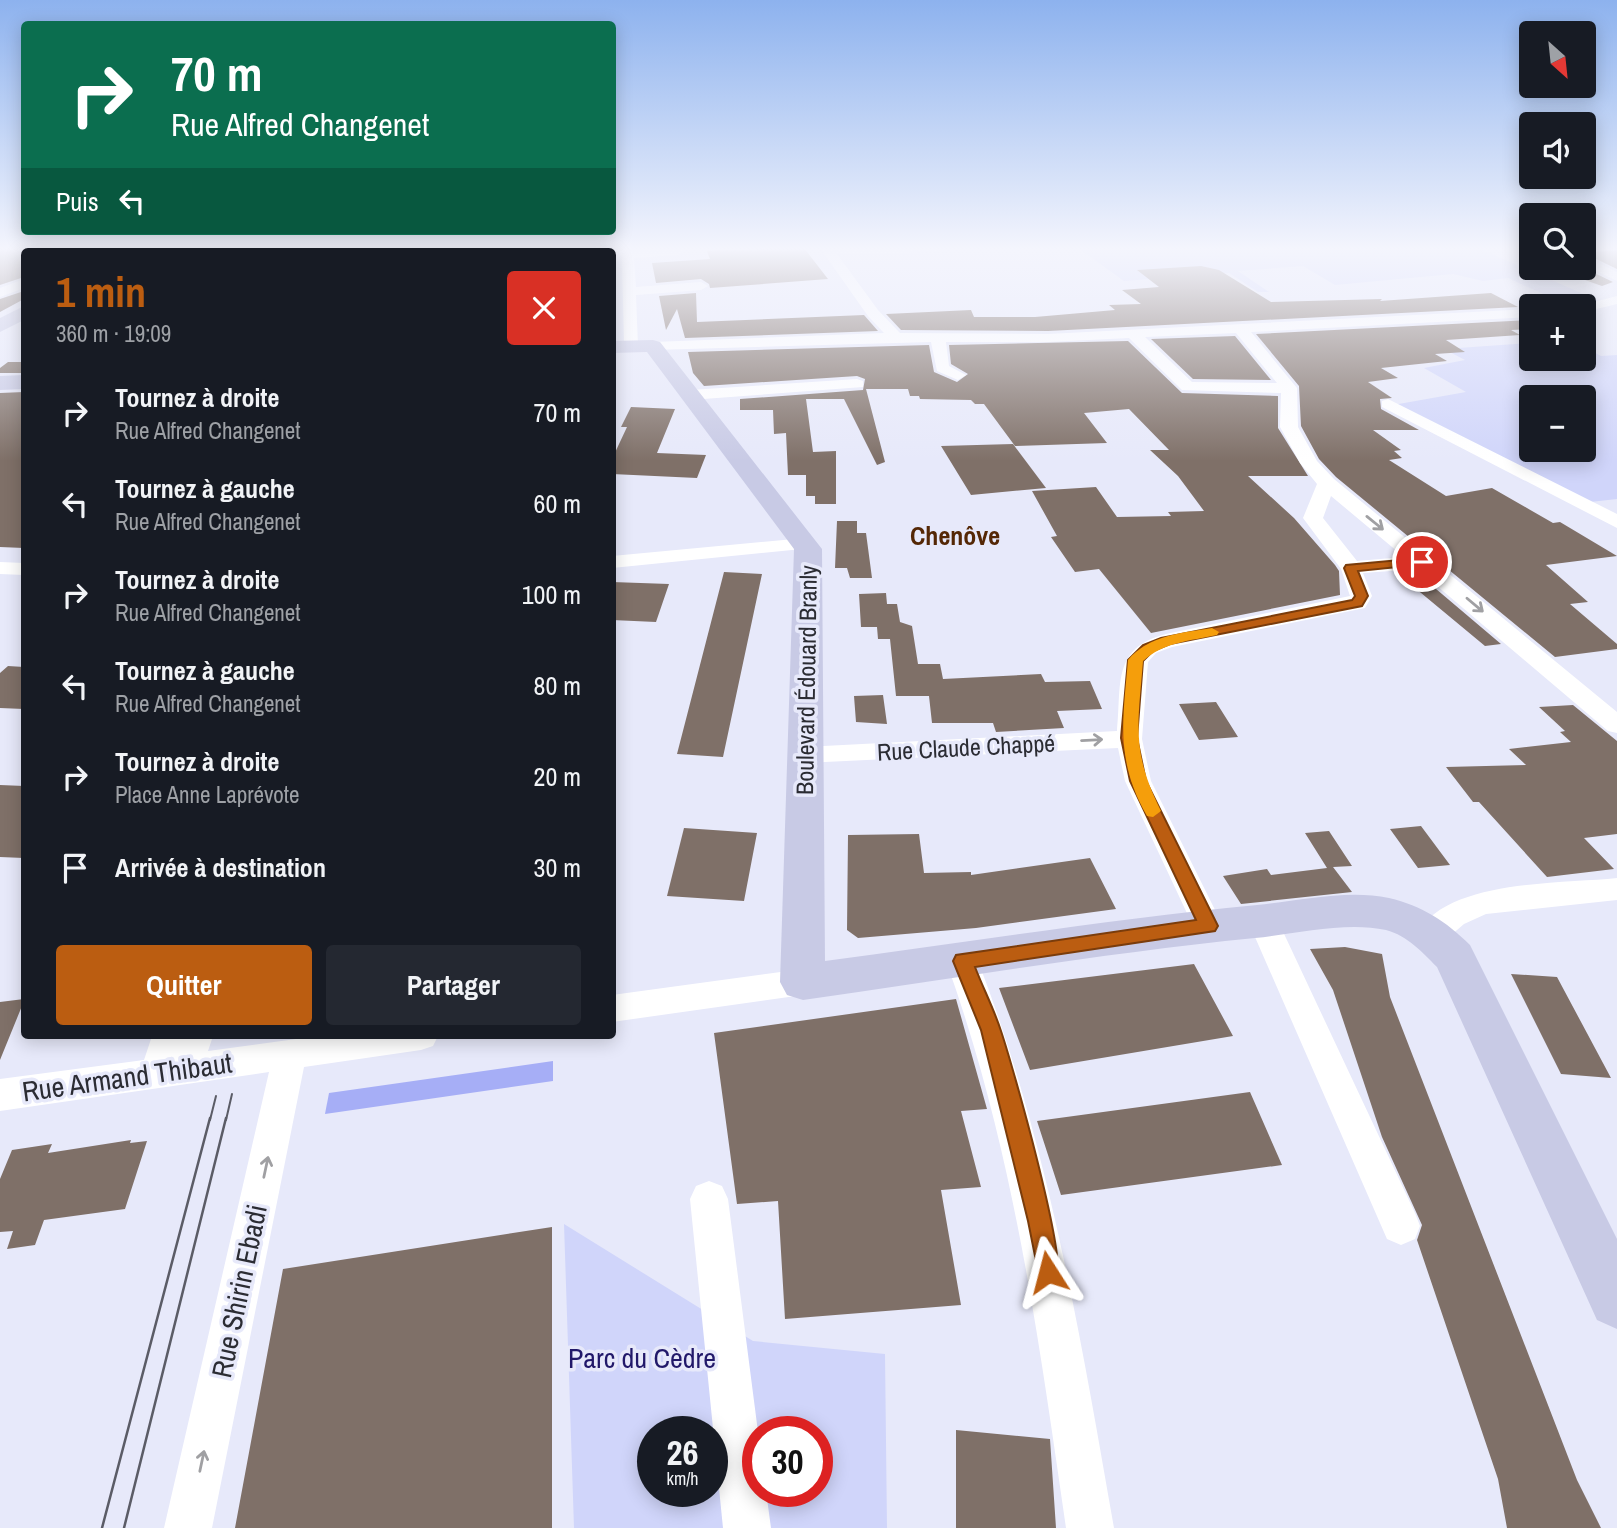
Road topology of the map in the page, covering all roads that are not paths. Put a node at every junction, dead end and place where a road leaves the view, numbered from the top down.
1 (632, 319) edge
2 (879, 319) edge
3 (1376, 319) edge
4 (1241, 329) junction
5 (1133, 334) junction
6 (896, 337) junction
7 (938, 338) junction
8 (632, 346) edge
9 (958, 375) dead end
10 (857, 384) dead end
11 (1289, 388) junction
12 (690, 395) junction
13 (1388, 404) dead end
14 (1327, 484) junction
15 (1617, 522) edge
16 (805, 544) junction
17 (616, 562) edge
18 (1422, 562) junction
19 (0, 568) edge
20 (1351, 568) junction
21 (21, 569) edge
22 (1617, 725) edge
23 (1129, 738) junction
24 (804, 755) junction
25 (1617, 889) edge
26 (1263, 921) junction
27 (1208, 926) junction
28 (1432, 934) junction
29 (962, 961) junction
30 (803, 982) junction
31 (616, 1008) edge
32 (169, 1039) edge
33 (194, 1039) edge
34 (399, 1039) edge
35 (290, 1054) junction
36 (171, 1070) junction
37 (0, 1095) edge
38 (709, 1199) dead end
39 (1401, 1226) dead end
40 (1617, 1300) edge
41 (188, 1528) edge
42 (747, 1528) edge
43 (1090, 1528) edge

1 - 8 street
2 - 6 street
3 - 4 street
4 - 5 street
4 - 11 street
5 - 7 street
5 - 11 street
6 - 7 street
6 - 8 street
7 - 9 street
8 - 12 street, Boulevard Édouard Branly
10 - 12 street
11 - 14 street
12 - 16 street, Boulevard Édouard Branly
13 - 15 street
14 -> 18 street
14 - 20 street
16 - 17 street
16 - 24 street, Boulevard Édouard Branly
18 - 20 street
18 -> 22 street
19 - 21 street
20 - 23 street
24 -> 23 street, Rue Claude Chappé
23 - 27 street
24 - 30 street, Boulevard Édouard Branly
25 - 28 street
26 - 27 street
26 - 28 street
26 - 39 street
27 - 29 street
28 - 40 street
29 - 30 street
29 - 43 street
30 - 31 street
32 - 36 street
33 - 36 street
34 - 35 street, Rue Armand Thibaut
35 - 36 street, Rue Armand Thibaut
41 -> 35 street, Rue Shirin Ebadi
36 - 37 street, Rue Armand Thibaut
38 - 42 street

